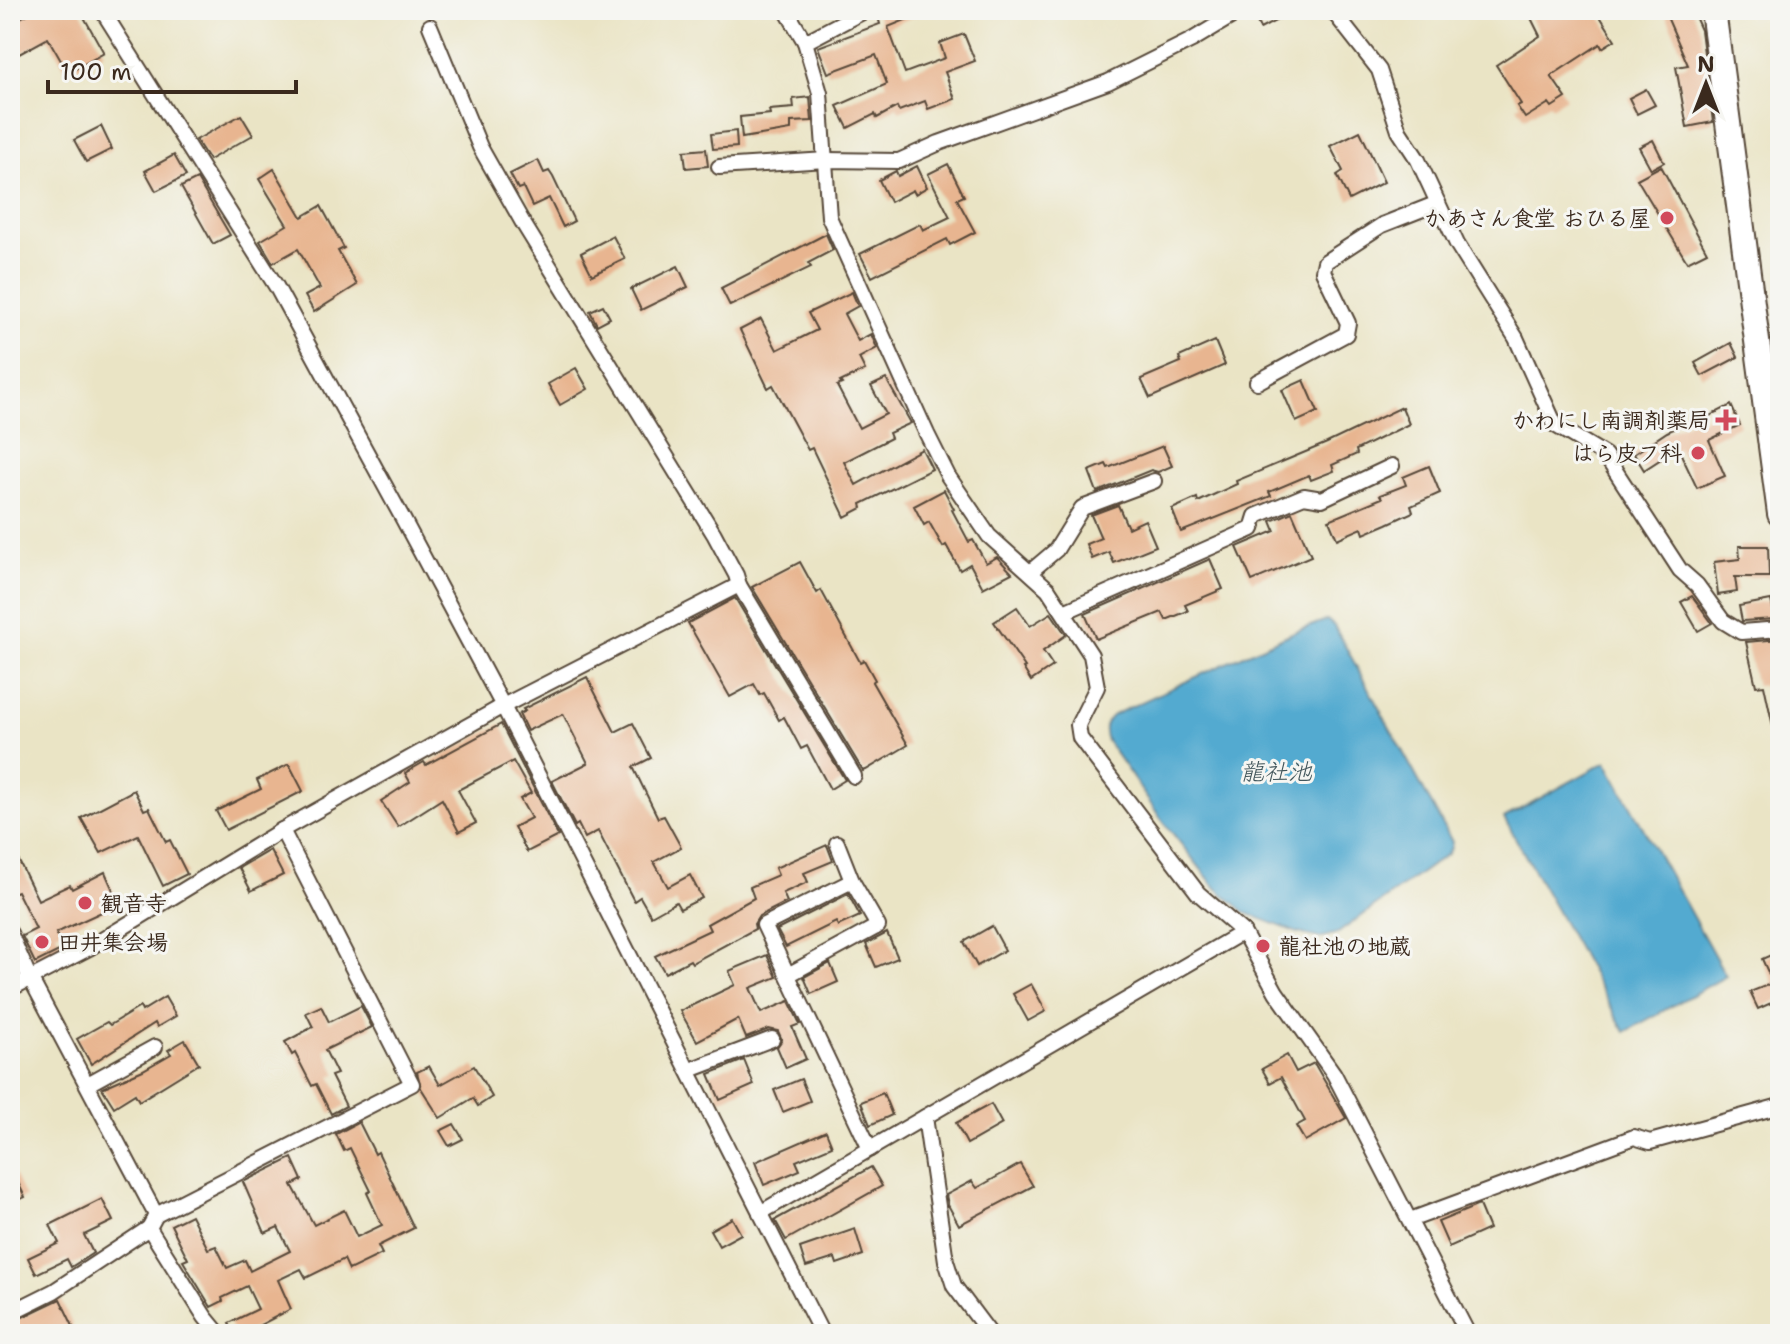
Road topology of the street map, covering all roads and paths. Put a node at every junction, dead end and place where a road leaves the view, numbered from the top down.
1 (102, 10) edge
2 (786, 10) edge
3 (866, 10) edge
4 (1242, 10) edge
5 (1332, 10) edge
6 (1713, 10) edge
7 (430, 26) dead end
8 (805, 42) junction
9 (826, 160) junction
10 (719, 167) dead end
11 (1438, 203) junction
12 (1257, 382) dead end
13 (1392, 466) dead end
14 (1154, 481) dead end
15 (1780, 514) edge
16 (1030, 572) junction
17 (739, 585) junction
18 (1064, 612) junction
19 (1780, 629) edge
20 (503, 706) junction
21 (854, 776) dead end
22 (282, 830) junction
23 (837, 843) dead end
24 (852, 881) junction
25 (1243, 932) junction
26 (10, 933) edge
27 (788, 975) junction
28 (32, 979) junction
29 (10, 989) edge
30 (772, 1039) dead end
31 (155, 1047) dead end
32 (690, 1070) junction
33 (88, 1084) junction
34 (1780, 1106) edge
35 (925, 1117) junction
36 (870, 1149) junction
37 (760, 1213) junction
38 (1410, 1220) junction
39 (153, 1221) junction
40 (10, 1313) edge
41 (219, 1334) edge
42 (822, 1334) edge
43 (990, 1334) edge
44 (1468, 1334) edge

1 - 20 street
2 - 8 street
3 - 8 street
4 - 9 street
5 - 11 street
6 - 15 main road
7 - 17 street
8 - 9 street
9 - 10 street
9 - 16 street
11 - 12 street
11 - 19 street
13 - 18 street
14 - 16 street
16 - 18 street
17 - 20 street
17 - 21 street
18 - 25 street
20 - 22 street
20 - 32 street
22 - 28 street
22 - 39 street
23 - 24 street
24 - 27 street
24 - 27 street
25 - 35 street
25 - 38 street
26 - 28 street
27 - 36 street
28 - 29 street
28 - 33 street
30 - 32 street
31 - 33 street
32 - 37 street
33 - 39 street
34 - 38 street
35 - 36 street
35 - 43 street
36 - 37 street
37 - 42 street
38 - 44 street
39 - 40 street
39 - 41 street

